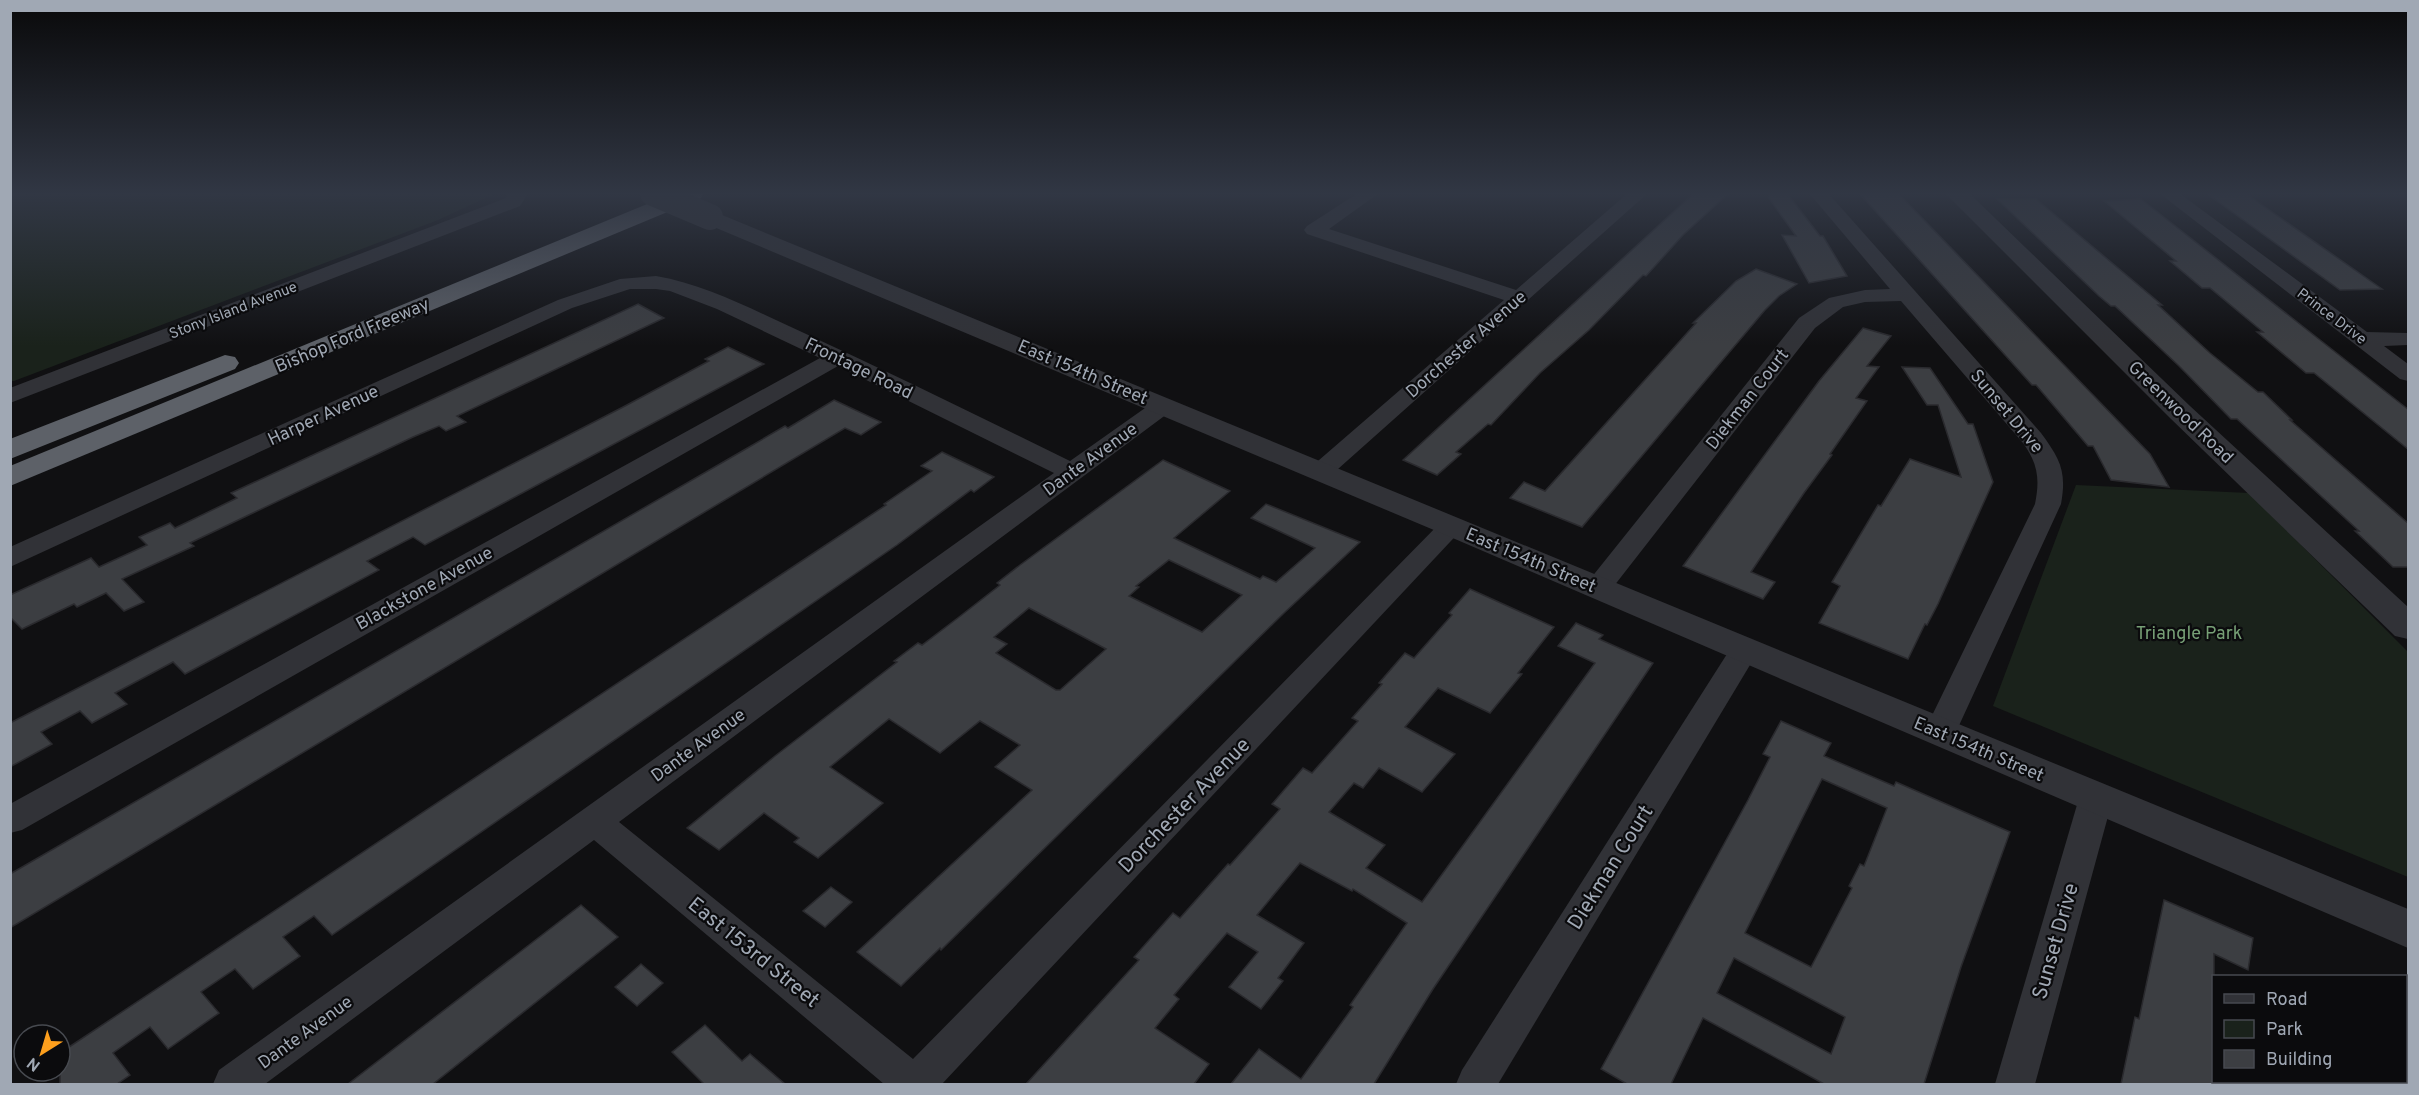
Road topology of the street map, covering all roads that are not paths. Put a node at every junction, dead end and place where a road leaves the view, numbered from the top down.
1 (404, 244) edge
2 (518, 244) edge
3 (603, 244) edge
4 (791, 244) edge
5 (1357, 244) edge
6 (1581, 244) edge
7 (1864, 244) edge
8 (2008, 244) edge
9 (2236, 244) edge
10 (640, 282) joint
11 (1908, 294) junction
12 (1519, 298) junction
13 (2363, 339) junction
14 (2409, 339) edge
15 (838, 357) junction
16 (2409, 374) edge
17 (10, 396) edge
18 (1162, 406) junction
19 (10, 450) edge
20 (1072, 472) junction
21 (1320, 472) junction
22 (10, 477) edge
23 (1452, 526) junction
24 (10, 558) edge
25 (1597, 588) junction
26 (2409, 627) edge
27 (1744, 650) junction
28 (1940, 732) junction
29 (2096, 798) junction
30 (10, 820) edge
31 (594, 821) junction
32 (2409, 929) edge
33 (232, 1084) edge
34 (915, 1084) edge
35 (1476, 1084) edge
36 (2015, 1084) edge

1 - 17 street, Stony Island Avenue
2 - 19 highway, Bishop Ford Freeway
3 - 22 highway, Bishop Ford Freeway
4 - 18 street, East 154th Street
5 - 12 street
6 - 12 street, Dorchester Avenue
7 - 11 street, Sunset Drive
8 - 26 street, Greenwood Road
9 - 13 street, Prince Drive
10 - 15 street, Frontage Road
10 - 24 street, Harper Avenue
11 - 25 street, Diekman Court
11 - 28 street, Sunset Drive
12 - 21 street, Dorchester Avenue
13 - 14 street
13 - 16 street, Prince Drive
15 - 20 street, Frontage Road
15 - 30 street, Blackstone Avenue
18 - 20 street, Dante Avenue
18 - 21 street, East 154th Street
20 - 31 street, Dante Avenue
21 - 23 street, East 154th Street
23 - 25 street, East 154th Street
23 - 34 street, Dorchester Avenue
25 - 27 street, East 154th Street
27 - 28 street, East 154th Street
27 - 35 street, Diekman Court
28 - 29 street, East 154th Street
29 - 32 street, East 154th Street
29 - 36 street, Sunset Drive
31 - 33 street, Dante Avenue
31 - 34 street, East 153rd Street

